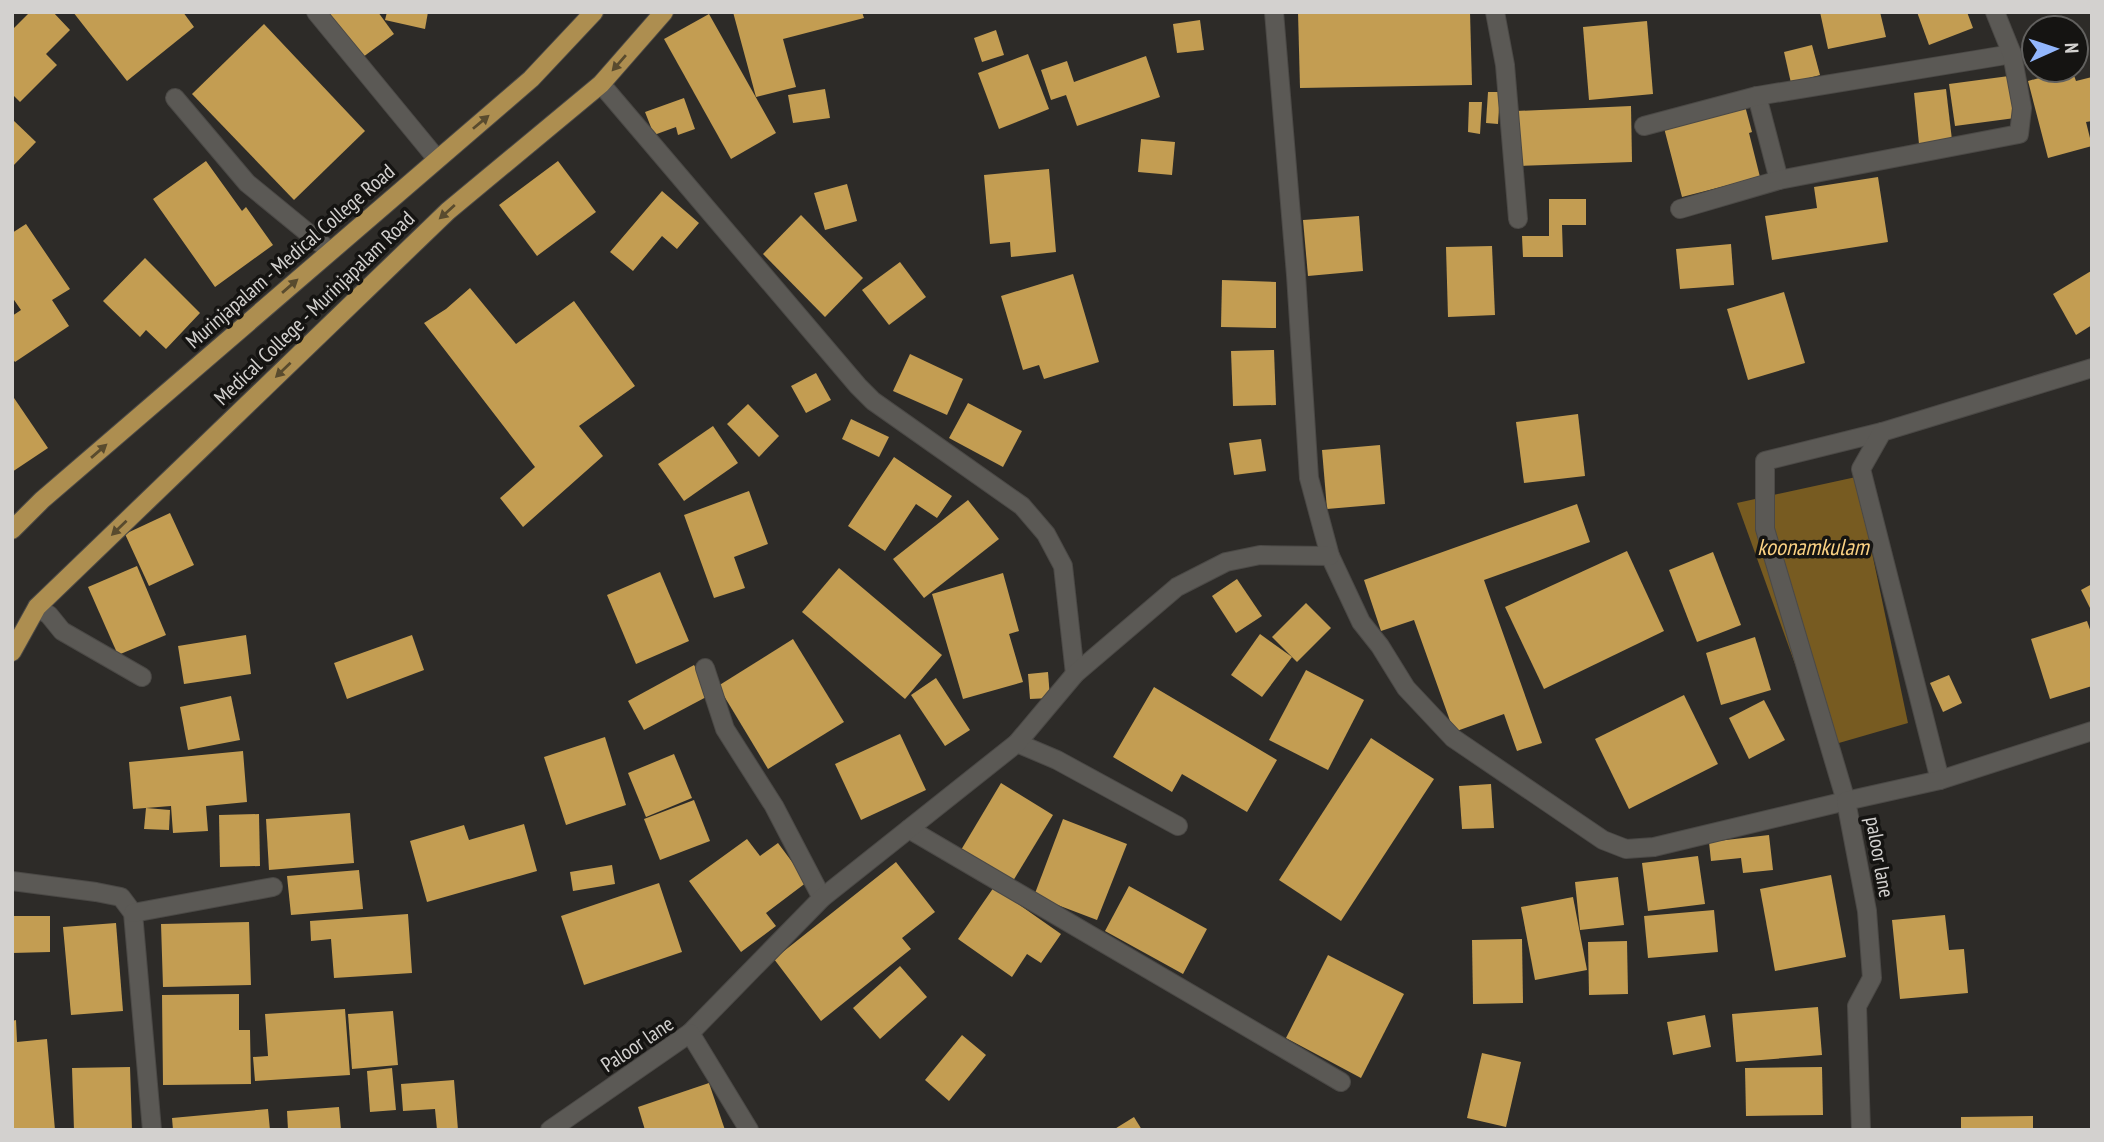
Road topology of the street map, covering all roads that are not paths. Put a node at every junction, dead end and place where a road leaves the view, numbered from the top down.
1 (316, 12) edge
2 (594, 12) edge
3 (664, 12) edge
4 (1274, 12) edge
5 (1495, 12) edge
6 (1995, 12) edge
7 (2012, 54) junction
8 (601, 83) junction
9 (1757, 96) junction
10 (175, 98) dead end
11 (1644, 126) dead end
12 (437, 159) junction
13 (1779, 180) junction
14 (1679, 209) dead end
15 (1518, 219) dead end
16 (330, 251) junction
17 (2092, 368) edge
18 (1882, 432) junction
19 (12, 530) edge
20 (1330, 556) junction
21 (37, 607) junction
22 (12, 652) edge
23 (705, 668) dead end
24 (1075, 674) junction
25 (142, 677) dead end
26 (2092, 731) edge
27 (1017, 743) junction
28 (1940, 780) junction
29 (1846, 801) junction
30 (1178, 826) dead end
31 (909, 829) junction
32 (12, 881) edge
33 (273, 887) dead end
34 (822, 898) junction
35 (133, 913) junction
36 (690, 1033) junction
37 (1341, 1082) dead end
38 (152, 1130) edge
39 (550, 1130) edge
40 (749, 1130) edge
41 (1861, 1130) edge

1 - 12 street
12 -> 2 main road, Murinjapalam - Medical College Road
3 -> 8 main road, Medical College - Murinjapalam Road
4 - 20 street
5 - 15 street
6 - 7 street
7 - 9 street
7 - 13 street
8 -> 21 main road, Medical College - Murinjapalam Road
8 - 24 street
9 - 11 street
9 - 13 street
10 - 16 street
12 - 16 main road, Murinjapalam - Medical College Road
13 - 14 street
19 -> 16 main road, Murinjapalam - Medical College Road
17 - 18 street
18 - 28 street
18 - 29 street
20 - 24 street
20 - 29 street
21 - 22 main road, Medical College - Murinjapalam Road
21 - 25 street
23 - 34 street
24 - 27 street
26 - 28 street, paloor lane
27 - 30 street
27 - 31 street
28 - 29 street, paloor lane
29 - 41 street, paloor lane
31 - 34 street
31 - 37 street
32 - 35 street
33 - 35 street
34 - 36 street
35 - 38 street
36 - 39 street, Paloor lane
36 - 40 street, Paloor lane

